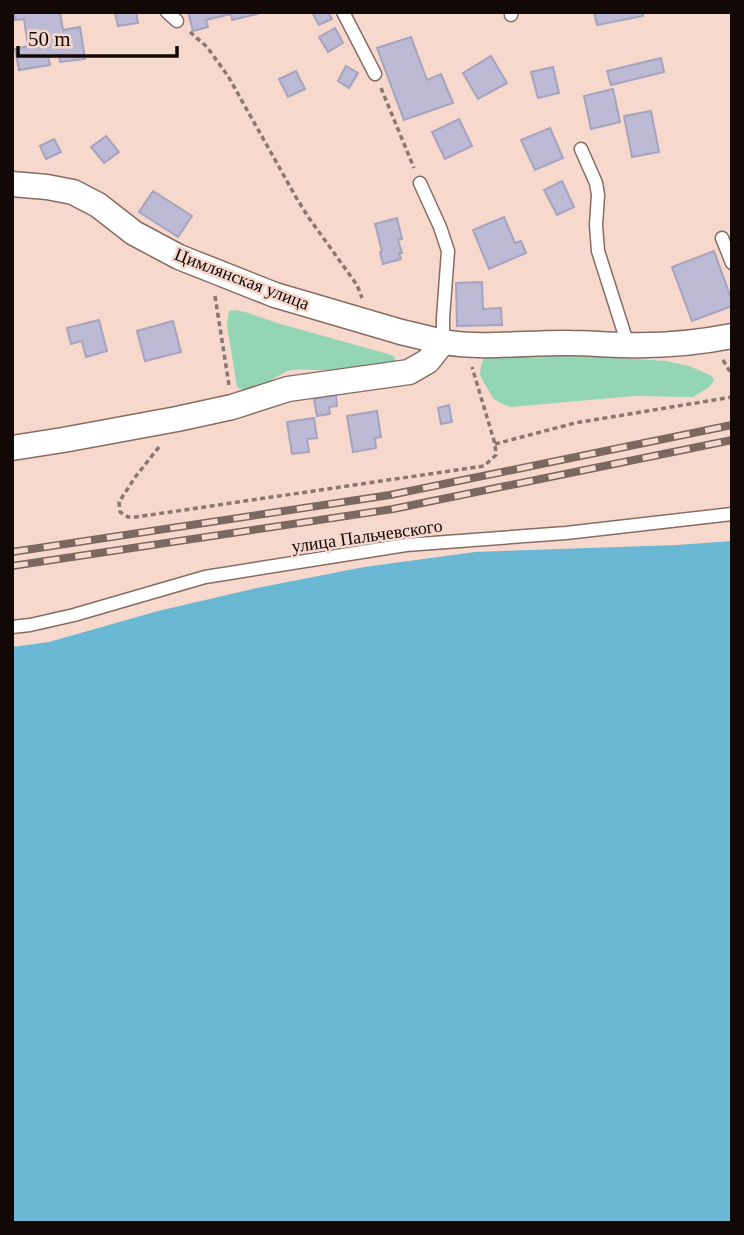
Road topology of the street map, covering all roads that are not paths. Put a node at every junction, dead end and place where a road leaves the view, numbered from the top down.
1 (343, 12) edge
2 (375, 74) road end
3 (581, 149) dead end
4 (420, 183) road end
5 (12, 184) edge
6 (722, 238) dead end
7 (732, 263) edge
8 (732, 336) edge
9 (454, 344) junction
10 (628, 345) junction
11 (12, 448) edge
12 (732, 514) edge
13 (12, 627) edge

1 - 2 lane
3 - 10 lane
4 - 9 lane
5 - 9 street, Цимлянская улица
6 - 7 lane
8 - 10 street, Цимлянская улица
9 - 10 street, Цимлянская улица
9 - 11 street
12 - 13 lane, улица Пальчевского

